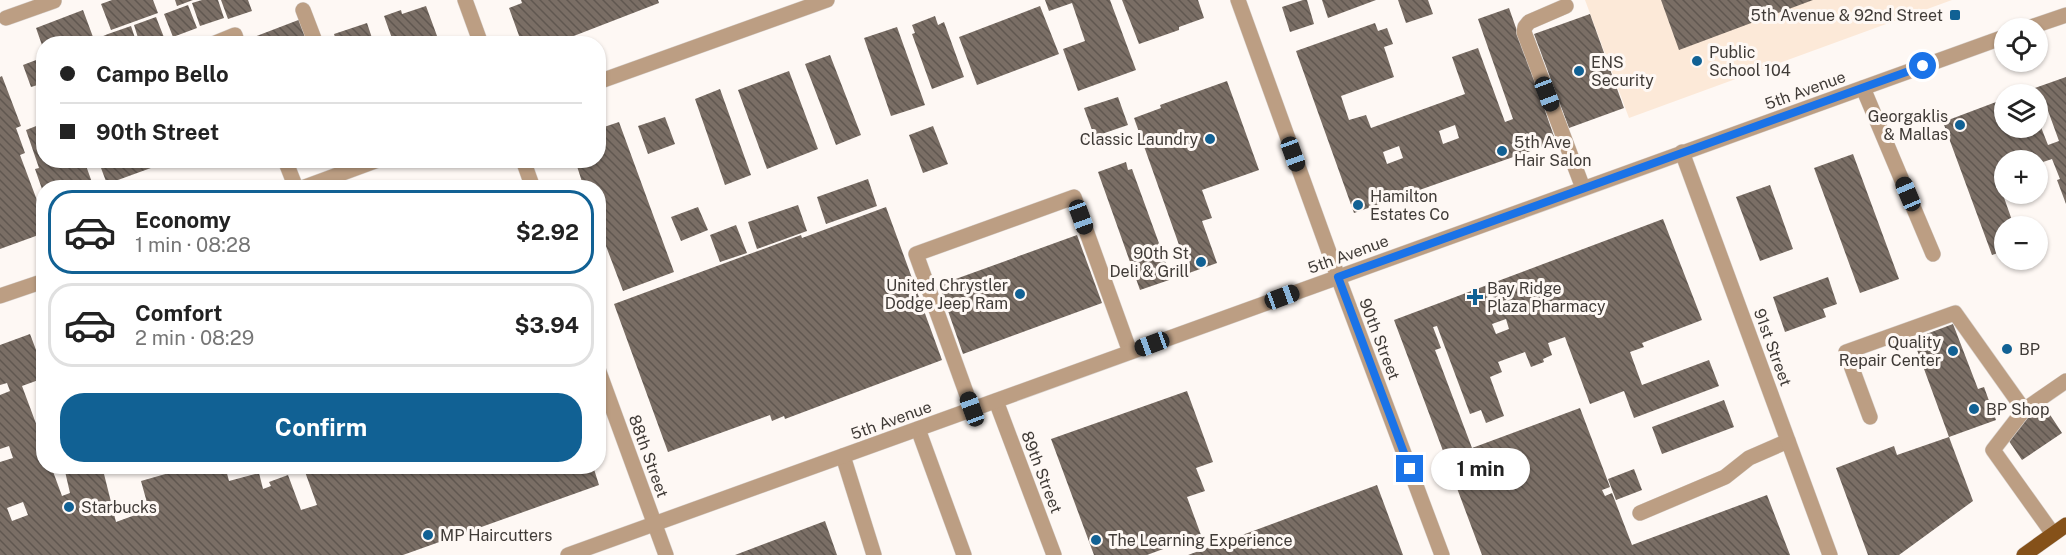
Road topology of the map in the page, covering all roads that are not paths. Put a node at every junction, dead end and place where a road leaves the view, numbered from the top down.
1 (54, 0) edge
2 (465, 0) edge
3 (827, 0) edge
4 (1238, 0) edge
5 (1566, 6) dead end
6 (303, 10) dead end
7 (2066, 15) edge
8 (6, 18) dead end
9 (2048, 21) edge
10 (313, 36) edge
11 (478, 36) edge
12 (1994, 41) edge
13 (606, 79) edge
14 (1863, 88) junction
15 (1682, 152) junction
16 (349, 168) edge
17 (321, 180) edge
18 (1583, 188) junction
19 (1933, 254) dead end
20 (1338, 277) junction
21 (36, 283) edge
22 (0, 296) edge
23 (1130, 352) junction
24 (2066, 381) edge
25 (606, 391) edge
26 (996, 401) junction
27 (972, 409) junction
28 (2024, 410) junction
29 (1870, 417) dead end
30 (918, 429) junction
31 (1788, 441) junction
32 (843, 456) junction
33 (1640, 513) dead end
34 (654, 524) junction
35 (2060, 529) edge
36 (568, 555) edge
37 (666, 555) edge
38 (874, 555) edge
39 (964, 555) edge
40 (1054, 555) edge
41 (1442, 555) edge
42 (1830, 555) edge
43 (2024, 555) edge

1 - 8 street
2 - 11 street
3 - 13 street
4 - 20 street, 90th Street
5 - 18 street
6 - 10 street
7 - 9 street
12 - 14 street, 5th Avenue
14 - 15 street, 5th Avenue
14 - 19 street
15 - 18 street, 5th Avenue
15 - 31 street, 91st Street
16 - 17 street
18 - 20 street, 5th Avenue
20 - 23 street, 5th Avenue
20 - 41 street, 90th Street
21 - 22 street
23 - 26 street, 5th Avenue
23 - 27 street
24 - 28 street
25 - 34 street, 88th Street
26 - 27 street, 5th Avenue
26 - 40 street, 89th Street
27 - 30 street, 5th Avenue
28 - 29 street
28 - 35 street
30 - 32 street, 5th Avenue
30 - 39 street
31 - 33 street
31 - 42 street, 91st Street
32 - 34 street, 5th Avenue
32 - 38 street
34 - 36 street, 5th Avenue
34 - 37 street, 88th Street
35 - 43 main road

